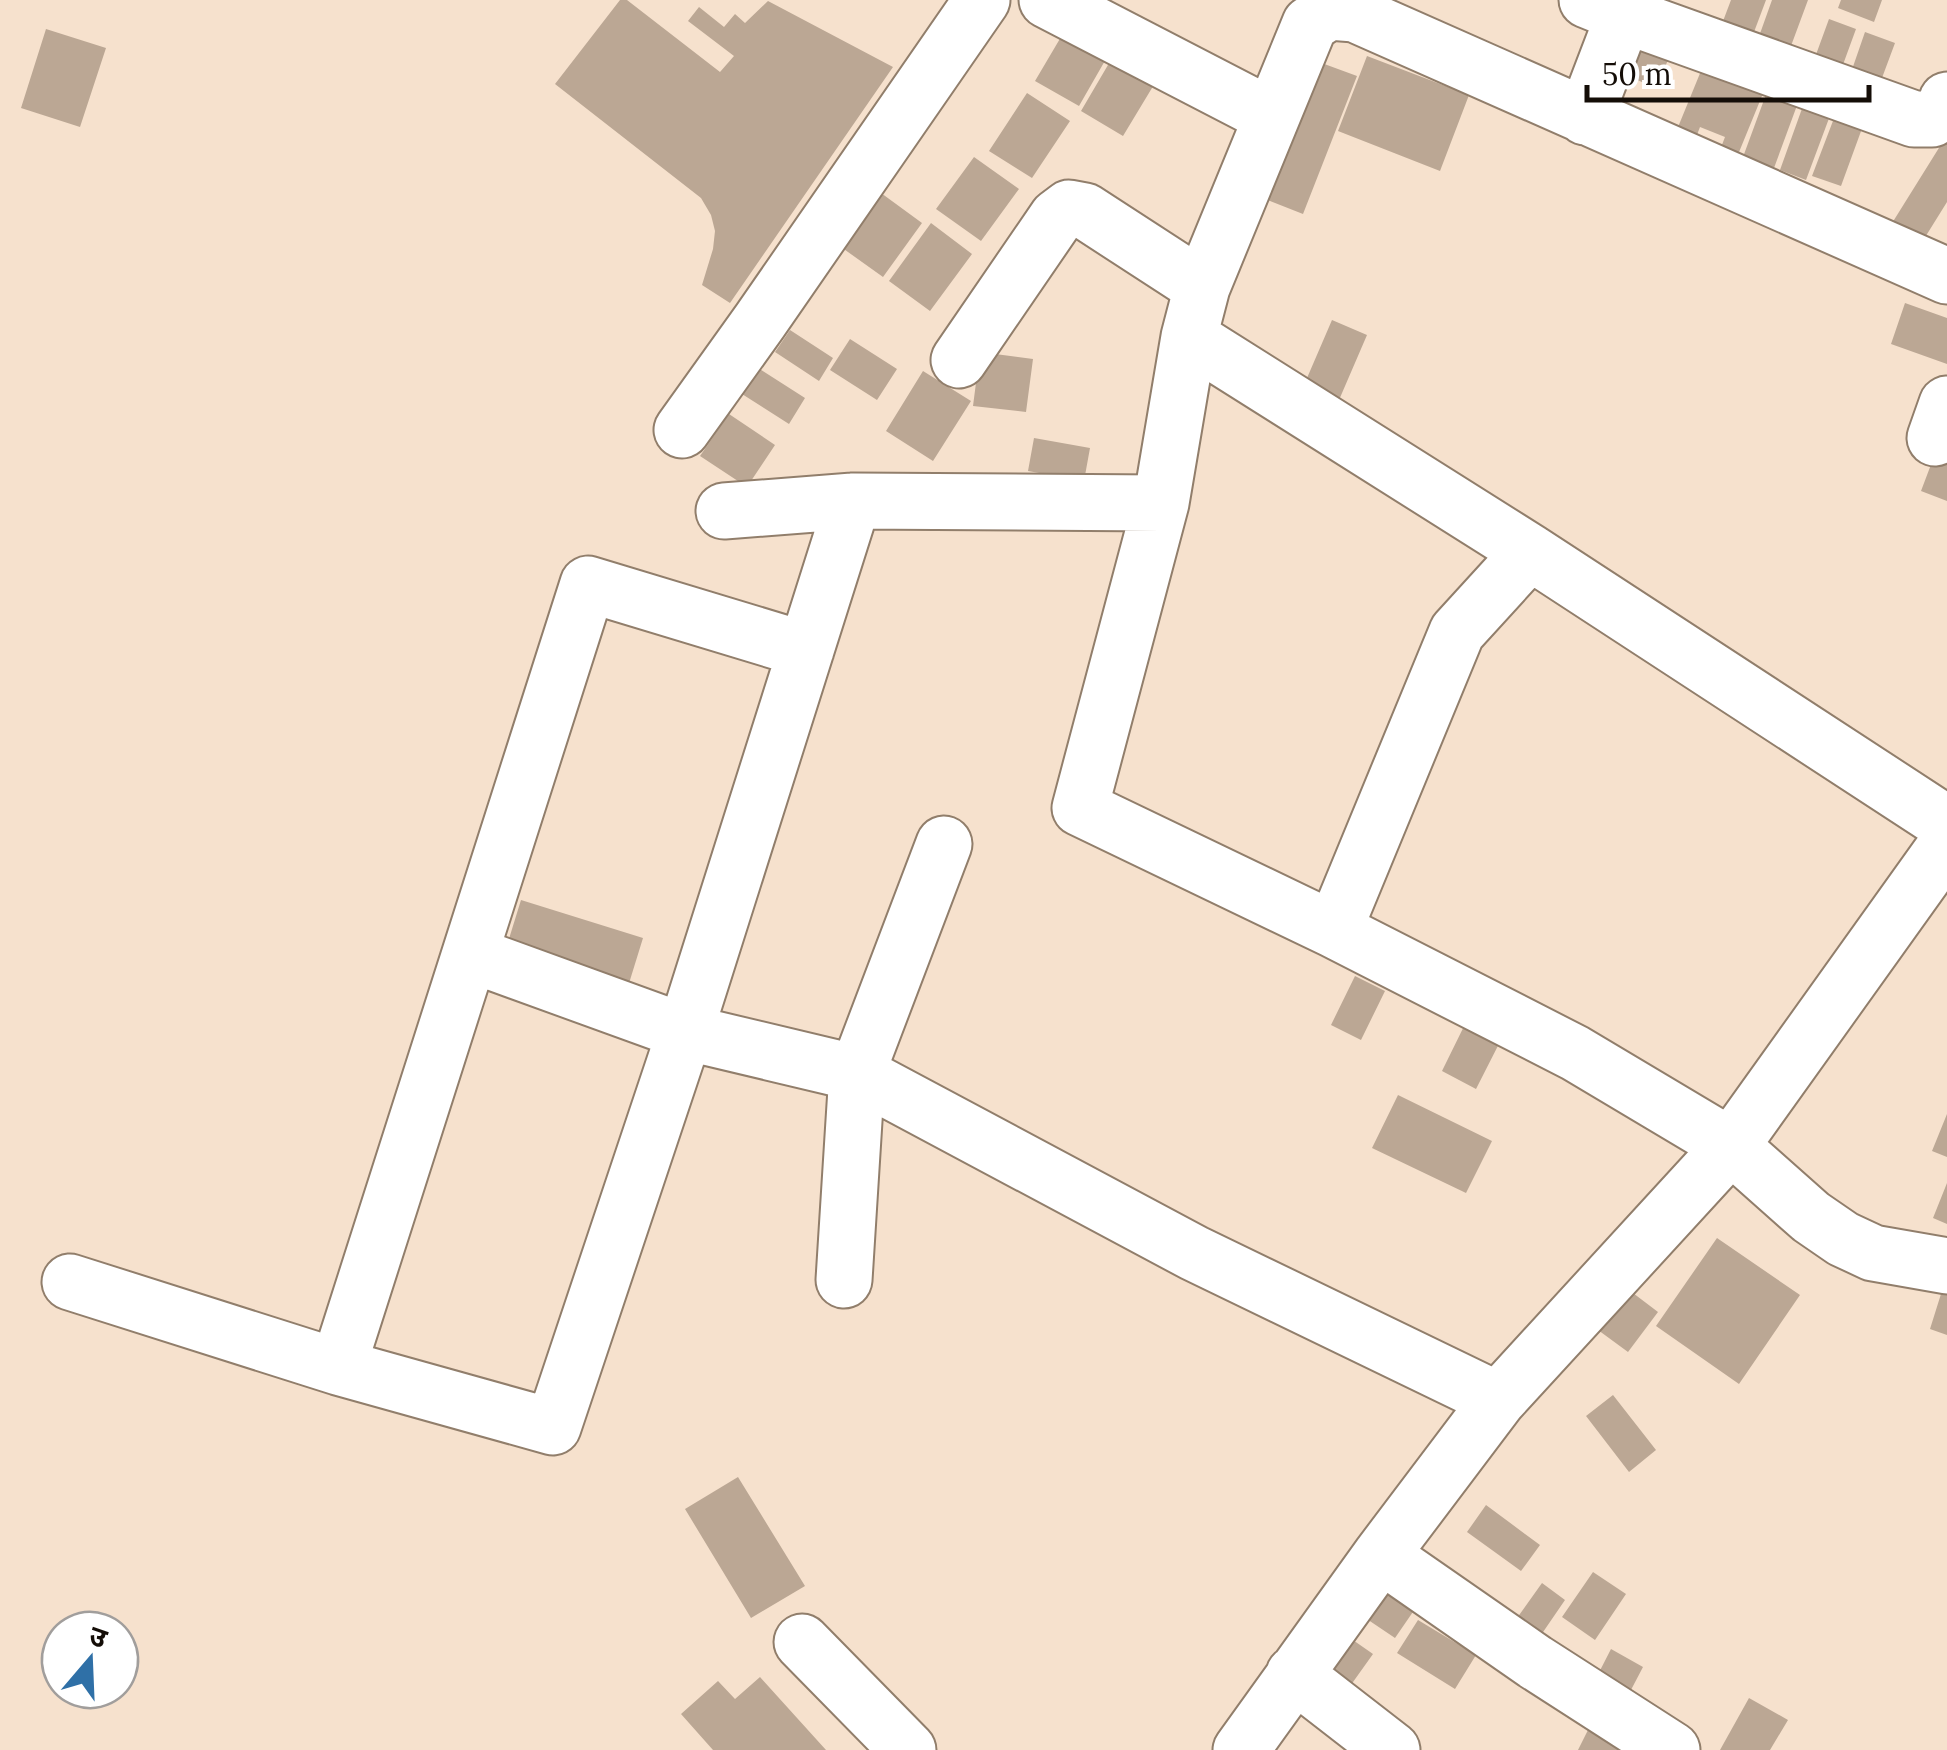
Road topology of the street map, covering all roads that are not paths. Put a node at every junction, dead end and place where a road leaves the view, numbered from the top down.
1 (982, 0) edge
2 (1047, 0) edge
3 (1606, 8) edge
4 (1947, 100) edge
5 (1271, 116) junction
6 (1585, 117) junction
7 (1947, 276) edge
8 (1196, 312) junction
9 (959, 360) dead end
10 (682, 430) dead end
11 (854, 501) junction
12 (1161, 503) junction
13 (724, 511) dead end
14 (1530, 552) junction
15 (806, 650) junction
16 (1947, 824) edge
17 (944, 844) dead end
18 (1947, 844) edge
19 (1334, 930) junction
20 (470, 954) junction
21 (686, 1032) junction
22 (857, 1073) junction
23 (1731, 1146) junction
24 (1947, 1266) edge
25 (844, 1280) dead end
26 (70, 1282) dead end
27 (338, 1367) junction
28 (1498, 1400) junction
29 (1380, 1556) junction
30 (802, 1642) dead end
31 (1294, 1674) junction
32 (908, 1750) edge
33 (1241, 1750) edge
34 (1392, 1750) edge
35 (1672, 1750) edge

1 - 10 street
2 - 5 street
3 - 4 street
3 - 6 street
5 - 6 street
5 - 8 street
6 - 7 street
8 - 9 street
8 - 12 street
8 - 14 street
11 - 12 street
11 - 13 street
11 - 15 street
12 - 19 street
14 - 16 street
14 - 19 street
15 - 20 street
15 - 21 street
17 - 22 street
18 - 23 street
19 - 23 street
20 - 21 street
20 - 27 street
21 - 22 street
21 - 27 street
22 - 25 street
22 - 28 street
23 - 24 street
23 - 28 street
26 - 27 street
28 - 29 street
29 - 31 street
29 - 35 street
30 - 32 street
31 - 33 street
31 - 34 street

